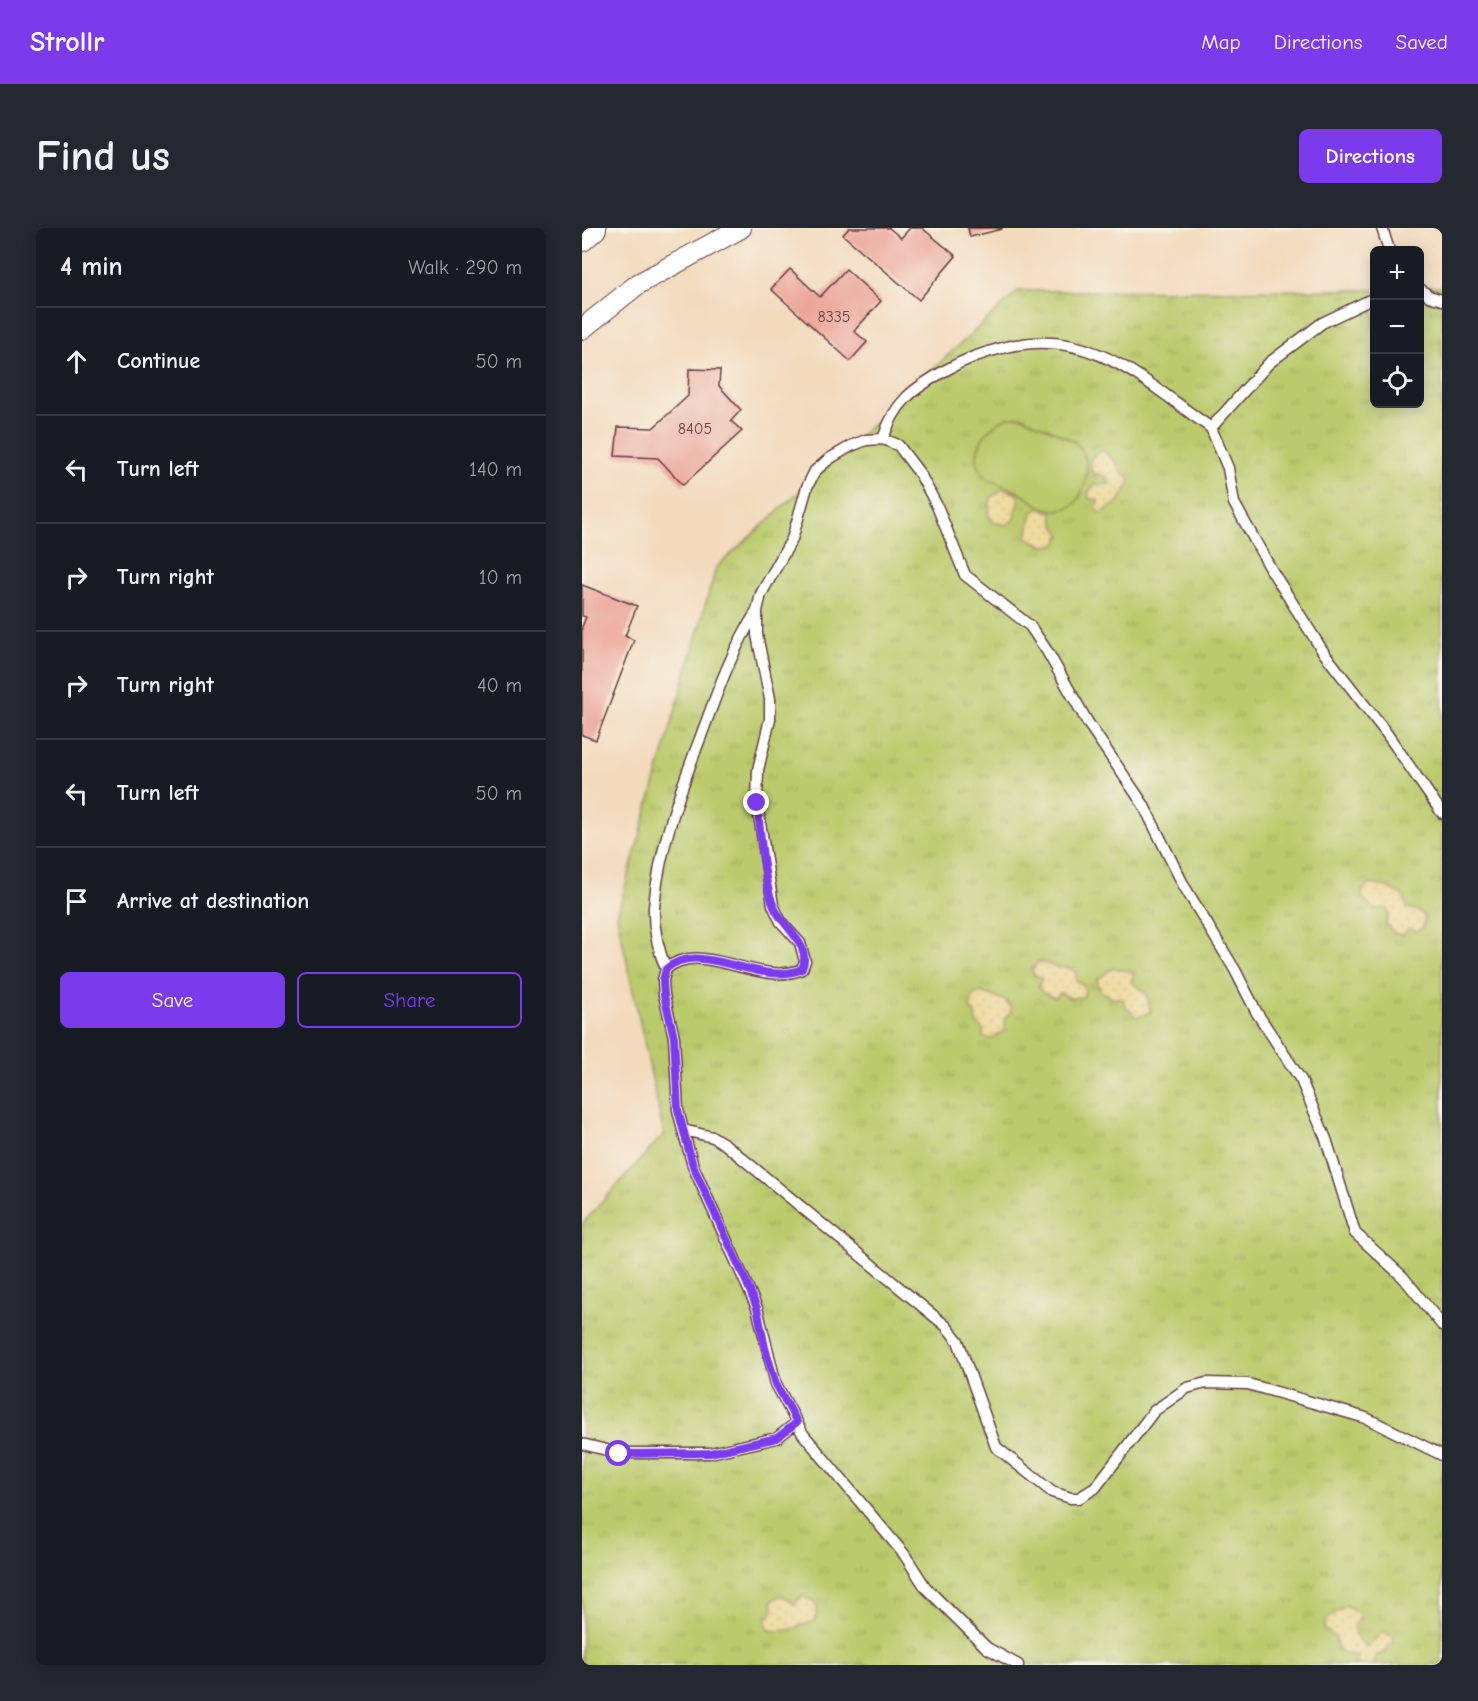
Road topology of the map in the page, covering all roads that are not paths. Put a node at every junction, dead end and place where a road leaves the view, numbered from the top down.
1 (593, 228) edge
2 (741, 228) edge
3 (1382, 228) edge
4 (582, 238) edge
5 (1388, 246) edge
6 (1424, 292) edge
7 (1370, 300) edge
8 (1442, 300) edge
9 (582, 329) edge
10 (1211, 428) junction
11 (883, 439) junction
12 (757, 611) junction
13 (1442, 813) edge
14 (666, 969) junction
15 (683, 1130) junction
16 (1442, 1325) edge
17 (797, 1422) junction
18 (582, 1444) edge
19 (1442, 1455) edge
20 (1018, 1665) edge

1 - 4 street
2 - 9 street
3 - 5 lane
6 - 8 lane
7 - 10 lane
10 - 11 lane
10 - 13 lane
11 - 12 lane
11 - 16 lane
12 - 14 lane
12 - 14 lane
14 - 15 lane
15 - 17 lane
15 - 19 lane
17 - 18 lane
17 - 20 lane

